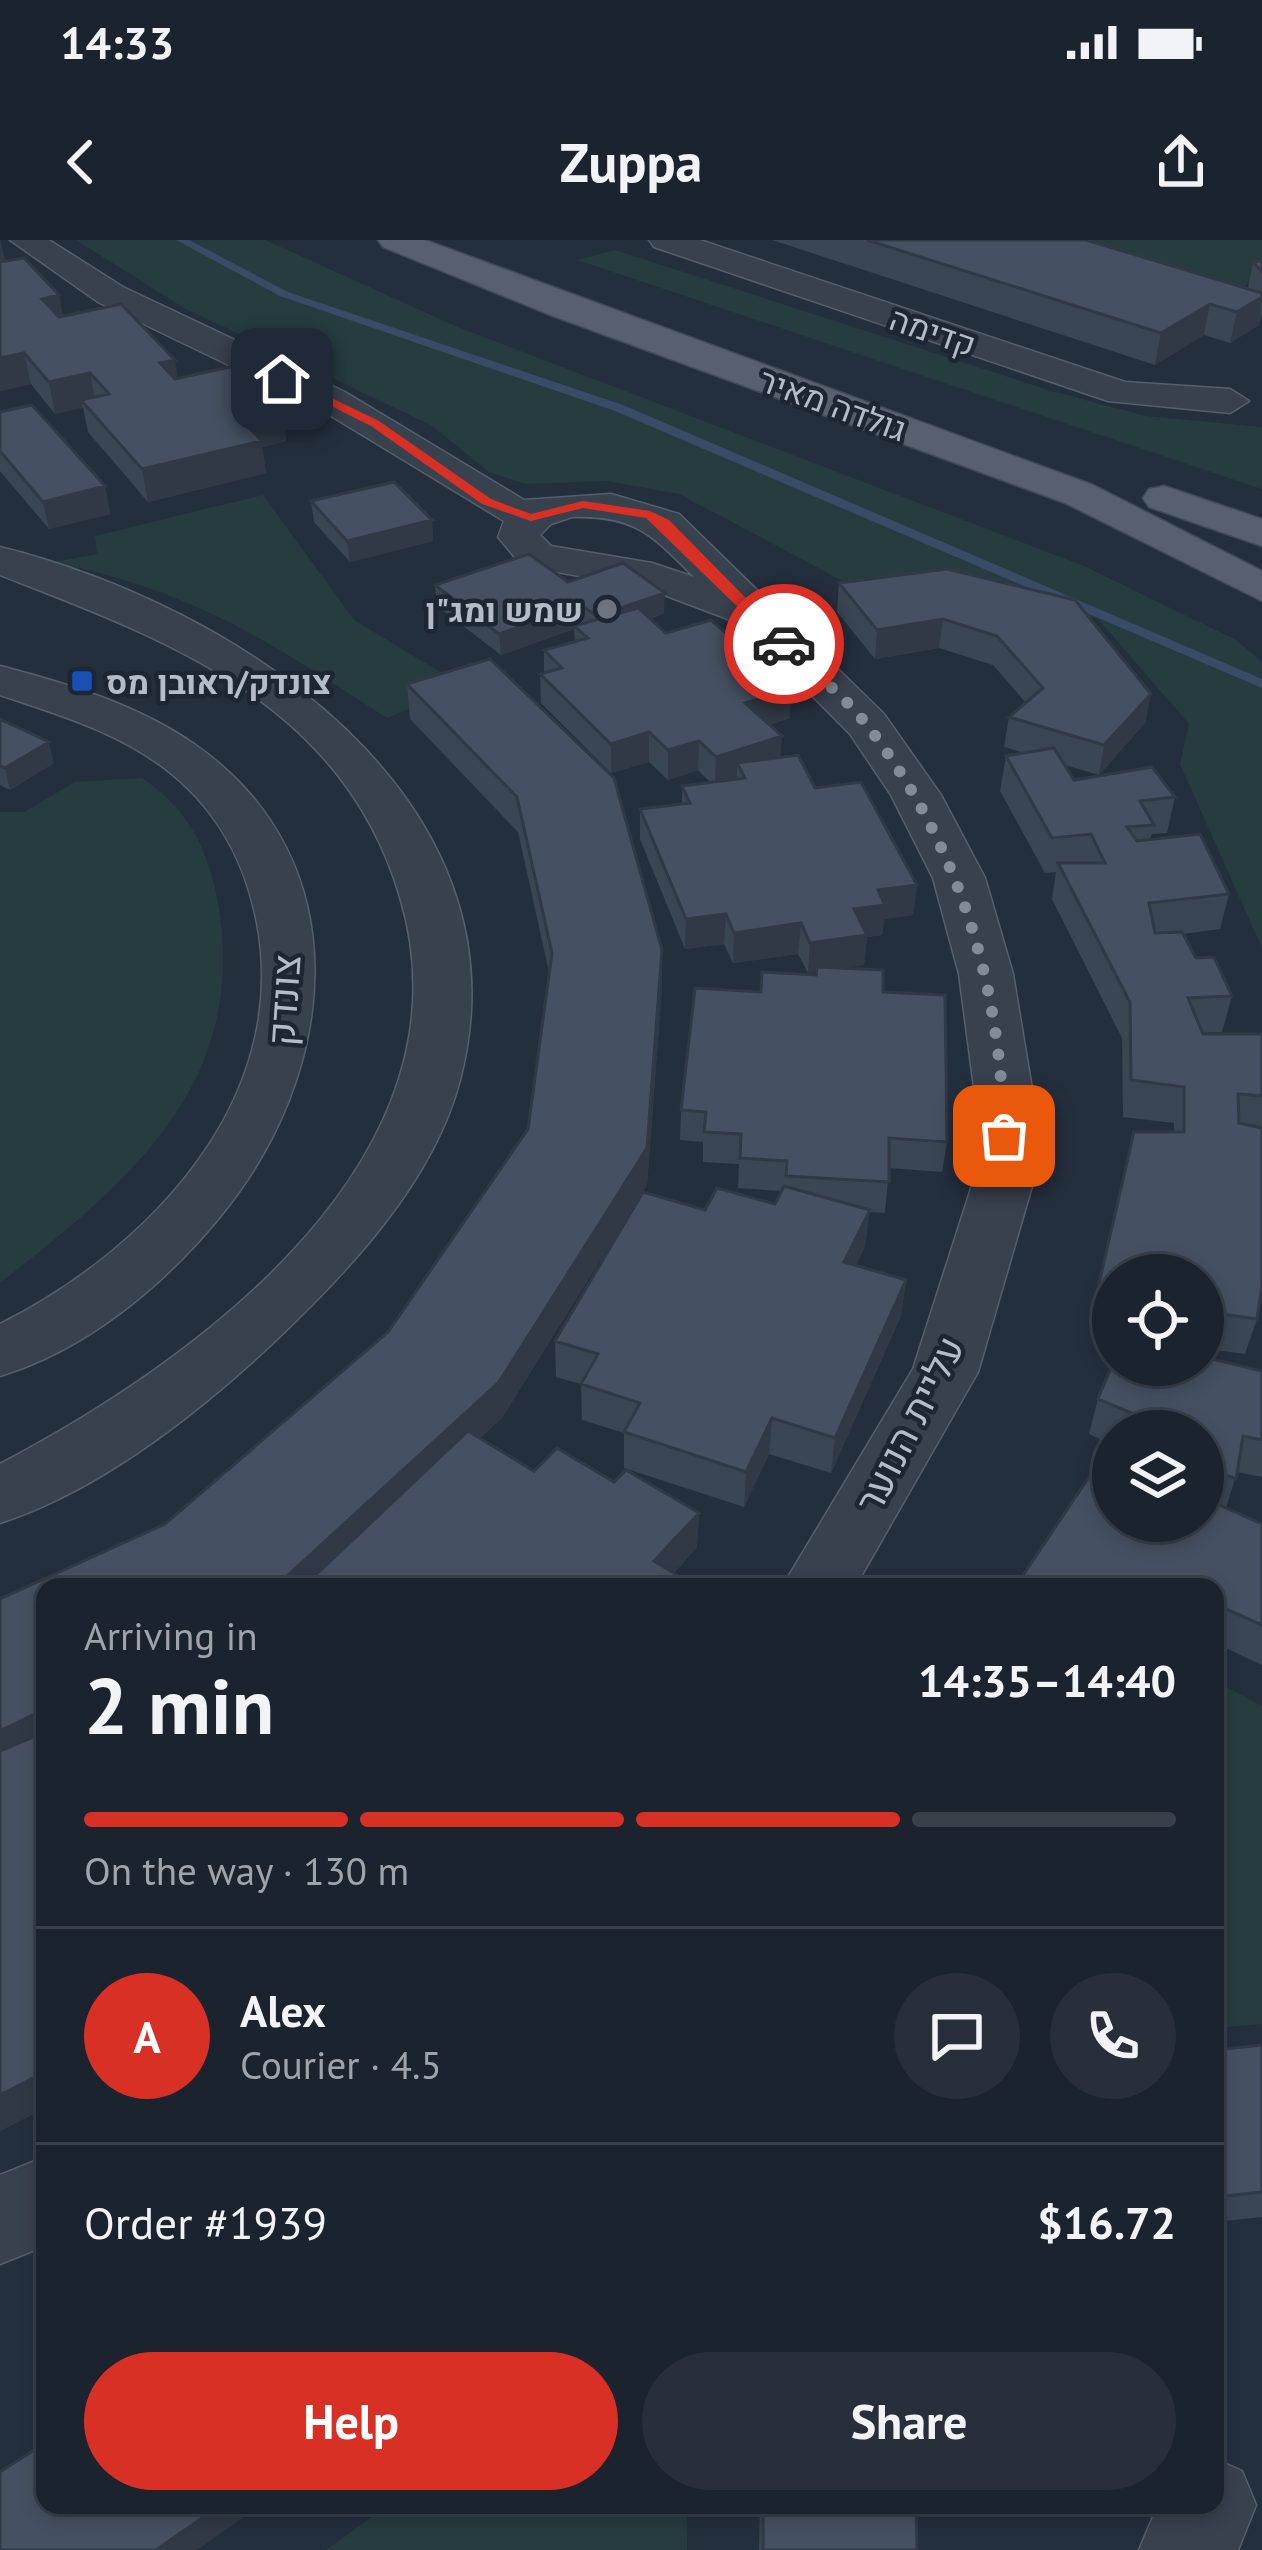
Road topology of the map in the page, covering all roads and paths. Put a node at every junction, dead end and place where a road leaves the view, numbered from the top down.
1 (27, 240) edge
2 (395, 240) edge
3 (452, 240) edge
4 (667, 240) edge
5 (1253, 363) dead end
6 (531, 518) junction
7 (1262, 533) edge
8 (0, 560) edge
9 (1254, 588) edge
10 (754, 614) junction
11 (0, 680) edge
12 (0, 1352) edge
13 (0, 1496) edge
14 (823, 1578) edge
15 (36, 2205) edge
16 (0, 2220) edge

1 - 6 street
2 - 9 main road, גולדה מאיר
3 - 7 main road, גולדה מאיר
4 - 5 street, קדימה
6 - 10 street, עליית הנוער
6 - 10 street, עליית הנוער
8 - 13 street
10 - 14 street, עליית הנוער
11 - 12 street, צונדק
15 - 16 street

